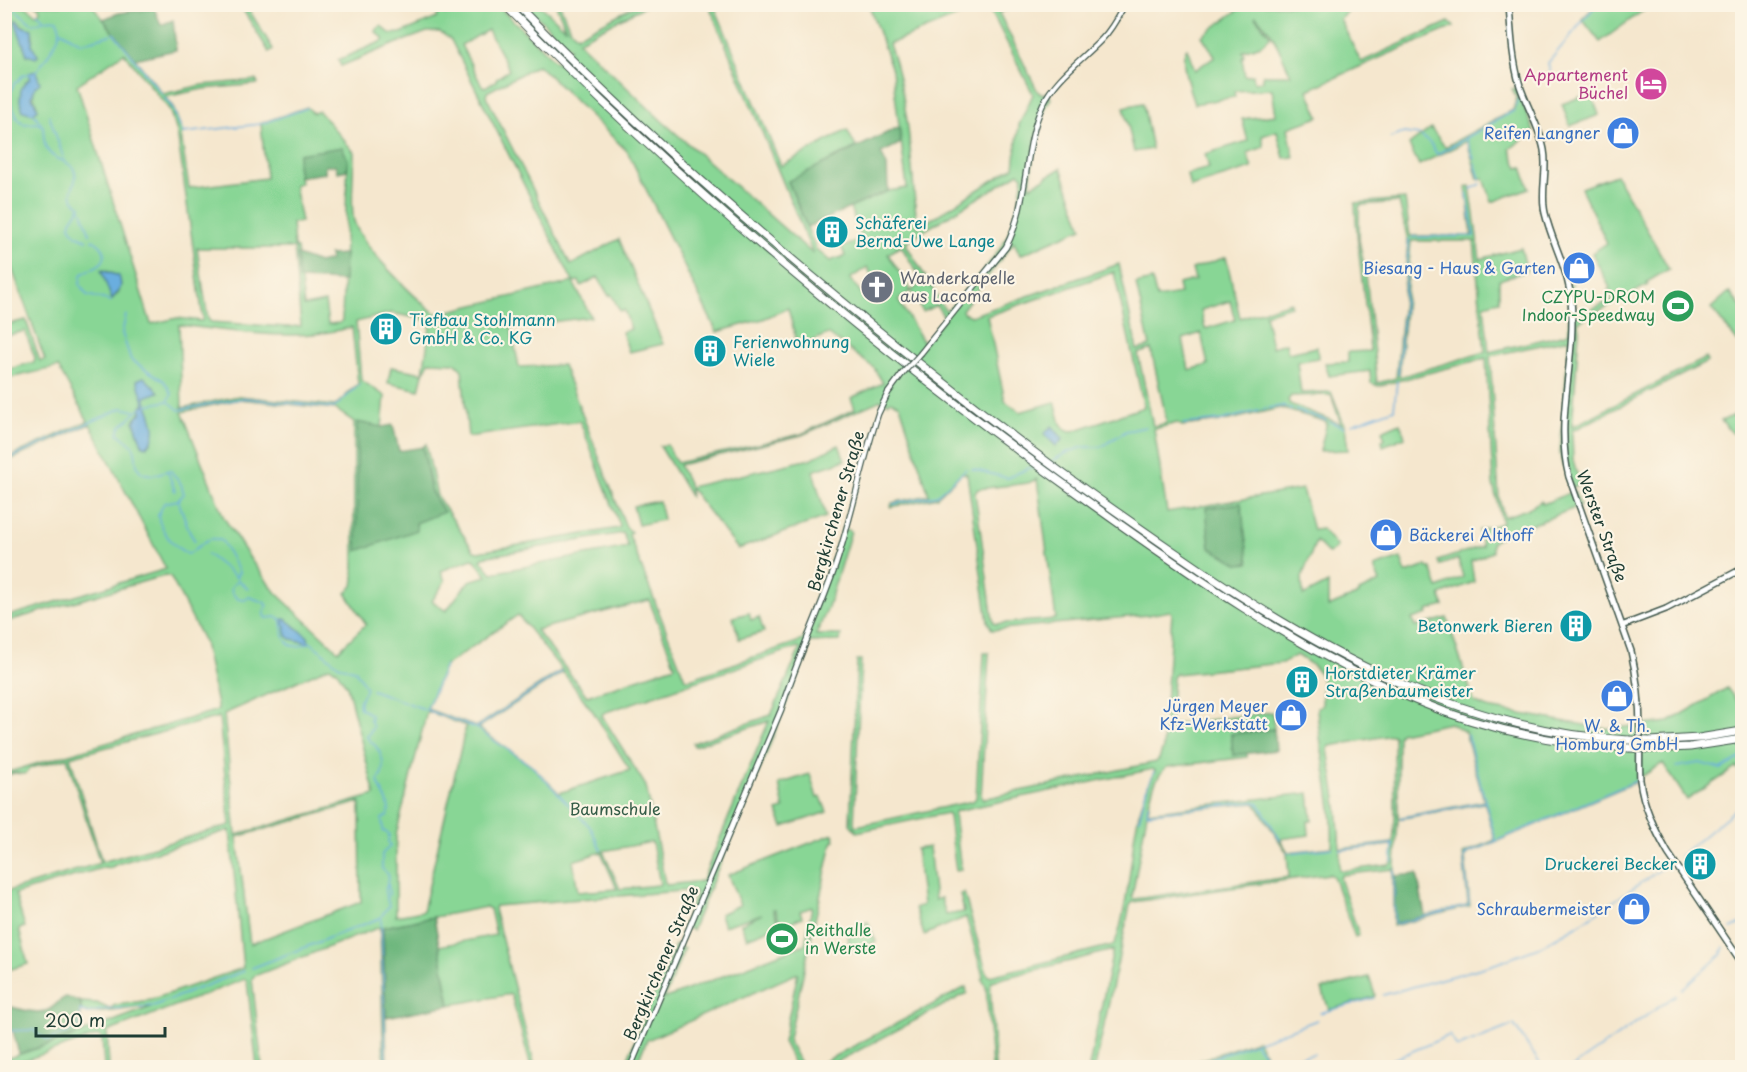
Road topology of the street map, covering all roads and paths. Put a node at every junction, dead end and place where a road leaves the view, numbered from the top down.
1 (504, 4) edge
2 (516, 4) edge
3 (1125, 4) edge
4 (1509, 4) edge
5 (1743, 569) edge
6 (1624, 625) junction
7 (1743, 731) edge
8 (1743, 739) edge
9 (1629, 744) junction
10 (1650, 745) junction
11 (1743, 963) edge
12 (630, 1068) edge

1 - 9 highway
2 - 9 highway
3 - 12 street, Bergkirchener Straße, bridge
4 - 6 main road, Werster Straße
5 - 6 main road
6 - 11 main road, Werster Straße
7 - 10 highway
8 - 10 highway
9 - 10 highway, bridge

